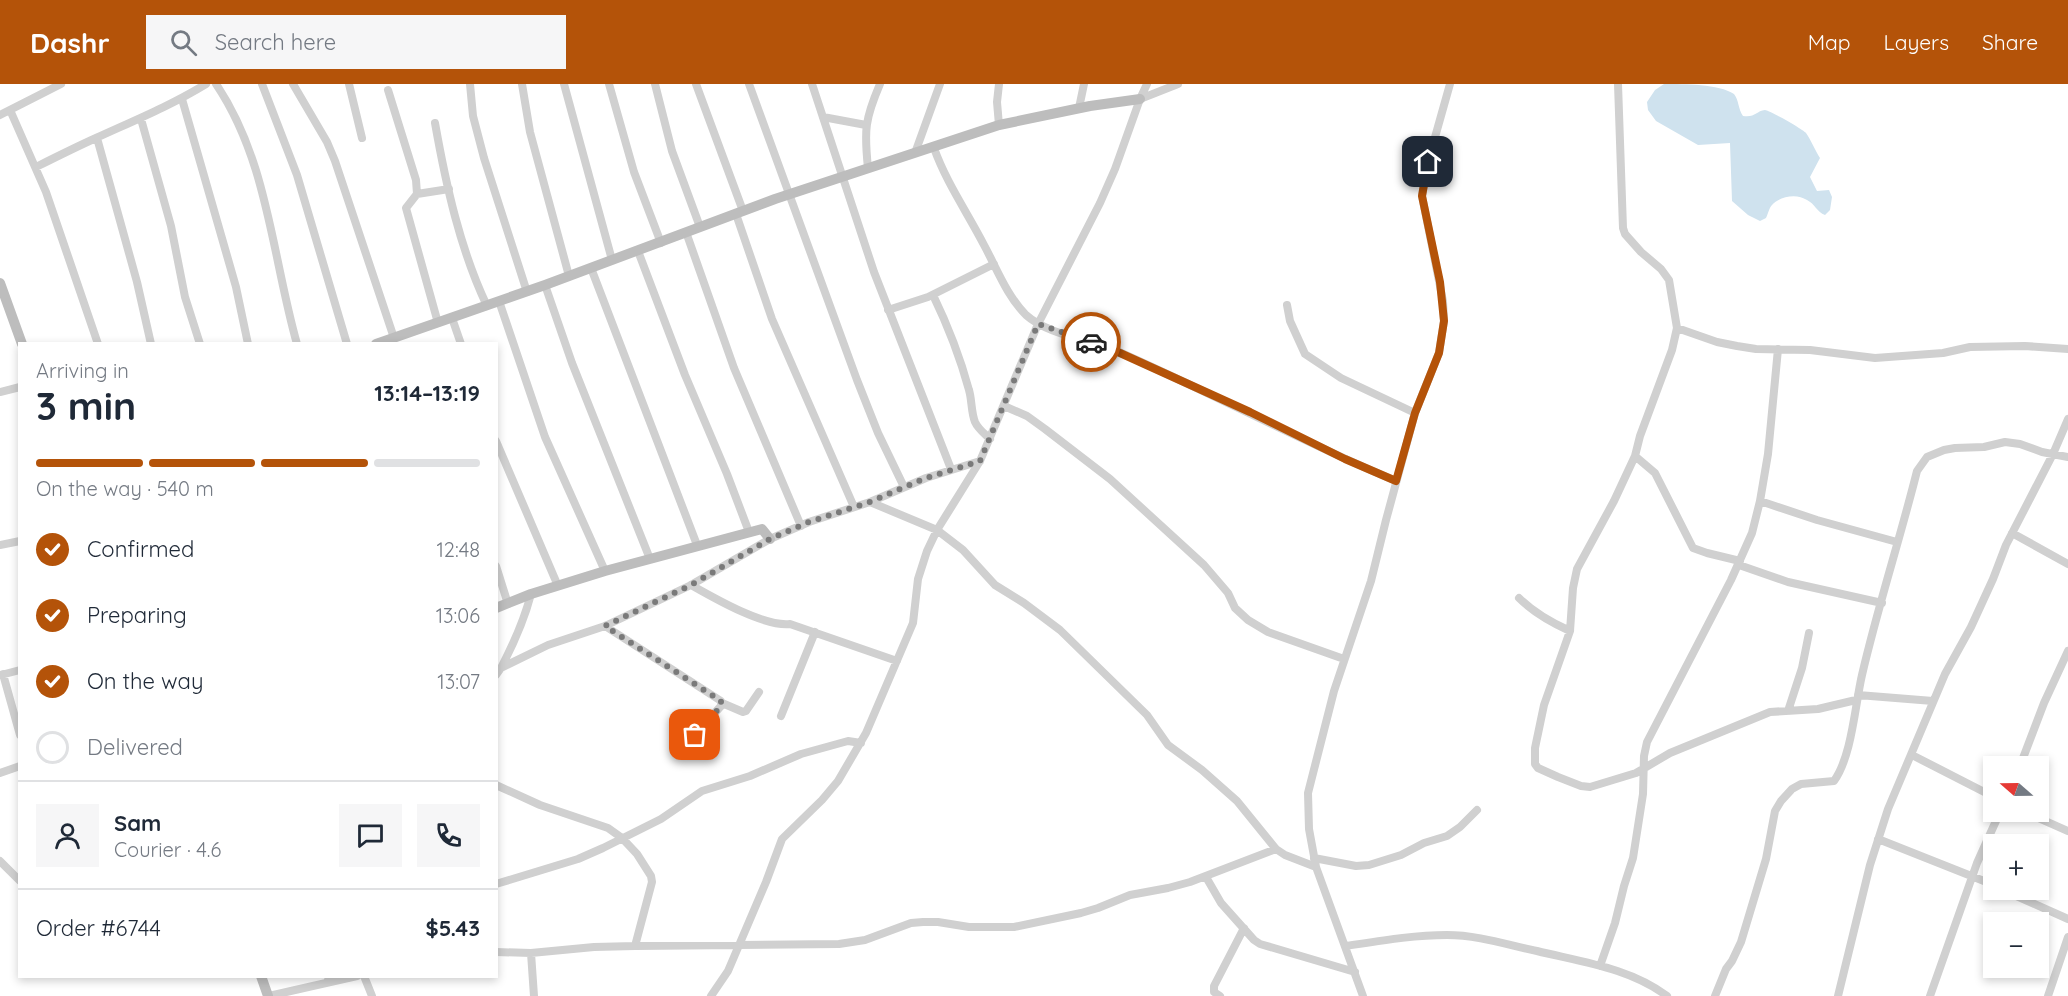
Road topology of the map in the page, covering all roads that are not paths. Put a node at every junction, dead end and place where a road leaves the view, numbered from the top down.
1 (61, 84) edge
2 (206, 84) edge
3 (216, 84) edge
4 (262, 84) edge
5 (293, 84) edge
6 (349, 84) edge
7 (470, 84) edge
8 (522, 84) edge
9 (564, 84) edge
10 (609, 84) edge
11 (655, 84) edge
12 (696, 84) edge
13 (749, 84) edge
14 (880, 84) edge
15 (940, 84) edge
16 (999, 84) edge
17 (1084, 84) edge
18 (1147, 84) edge
19 (1178, 84) edge
20 (1450, 84) edge
21 (1618, 84) edge
22 (814, 86) edge
23 (388, 90) dead end
24 (183, 99) junction
25 (1140, 99) junction
26 (1079, 108) junction
27 (10, 110) junction
28 (0, 115) edge
29 (823, 117) junction
30 (141, 119) junction
31 (435, 123) dead end
32 (866, 125) junction
33 (999, 125) junction
34 (97, 138) junction
35 (362, 138) dead end
36 (934, 148) junction
37 (915, 153) junction
38 (36, 167) junction
39 (868, 168) junction
40 (843, 176) junction
41 (448, 189) junction
42 (417, 194) junction
43 (788, 196) junction
44 (740, 212) junction
45 (700, 227) junction
46 (686, 232) junction
47 (661, 243) junction
48 (638, 251) junction
49 (612, 260) junction
50 (994, 264) junction
51 (591, 268) junction
52 (569, 276) junction
53 (0, 283) edge
54 (545, 285) junction
55 (528, 292) junction
56 (933, 295) junction
57 (499, 301) junction
58 (1287, 305) dead end
59 (487, 306) junction
60 (888, 310) junction
61 (452, 318) junction
62 (438, 323) junction
63 (1038, 324) junction
64 (1677, 328) junction
65 (394, 338) junction
66 (409, 339) edge
67 (21, 342) edge
68 (97, 342) edge
69 (151, 342) edge
70 (199, 342) edge
71 (248, 342) edge
72 (297, 342) edge
73 (346, 342) edge
74 (382, 342) edge
75 (460, 342) edge
76 (1778, 349) junction
77 (2068, 350) edge
78 (18, 388) edge
79 (0, 392) edge
80 (1004, 406) junction
81 (1415, 413) junction
82 (2068, 419) edge
83 (990, 440) junction
84 (498, 446) edge
85 (2053, 454) junction
86 (1635, 456) junction
87 (2068, 457) edge
88 (980, 461) junction
89 (951, 469) junction
90 (1396, 481) junction
91 (904, 487) junction
92 (1760, 501) junction
93 (870, 502) junction
94 (854, 507) junction
95 (801, 526) junction
96 (937, 530) junction
97 (749, 532) junction
98 (2012, 533) junction
99 (770, 539) junction
100 (18, 541) edge
101 (1897, 542) junction
102 (0, 545) edge
103 (697, 545) junction
104 (650, 559) junction
105 (1739, 563) junction
106 (2068, 564) edge
107 (605, 571) junction
108 (498, 572) edge
109 (691, 585) junction
110 (558, 586) junction
111 (531, 594) junction
112 (1519, 598) dead end
113 (1882, 603) junction
114 (508, 604) junction
115 (498, 607) edge
116 (605, 626) junction
117 (1570, 630) junction
118 (815, 632) junction
119 (1809, 633) dead end
120 (2068, 651) edge
121 (1344, 659) junction
122 (897, 661) junction
123 (501, 668) junction
124 (18, 671) edge
125 (498, 672) edge
126 (2, 675) edge
127 (759, 692) dead end
128 (1857, 697) junction
129 (1933, 701) junction
130 (722, 703) junction
131 (1788, 711) junction
132 (780, 716) dead end
133 (18, 728) edge
134 (695, 735) dead end
135 (861, 742) junction
136 (1912, 755) junction
137 (2024, 756) edge
138 (18, 767) edge
139 (1645, 769) junction
140 (0, 773) edge
141 (498, 786) edge
142 (1983, 791) edge
143 (1477, 810) dead end
144 (1996, 822) edge
145 (2048, 822) edge
146 (2068, 831) edge
147 (622, 838) junction
148 (1878, 839) junction
149 (1276, 849) junction
150 (1314, 858) junction
151 (0, 861) edge
152 (1316, 867) junction
153 (1973, 875) junction
154 (1206, 877) junction
155 (18, 879) edge
156 (1983, 880) edge
157 (498, 883) edge
158 (2025, 900) edge
159 (2068, 920) edge
160 (1244, 928) junction
161 (2068, 939) edge
162 (740, 944) junction
163 (635, 946) junction
164 (1346, 946) junction
165 (498, 952) edge
166 (531, 953) junction
167 (1600, 966) junction
168 (1355, 972) junction
169 (262, 978) edge
170 (365, 978) edge
171 (328, 980) edge
172 (268, 996) edge
173 (372, 996) edge
174 (534, 996) edge
175 (711, 996) edge
176 (1220, 996) edge
177 (1363, 996) edge
178 (1667, 996) edge
179 (1715, 996) edge
180 (1838, 996) edge
181 (1930, 996) edge
182 (2048, 996) edge

1 - 27 street
2 - 24 street
3 - 72 street
4 - 73 street
5 - 65 street
6 - 35 street
7 - 55 street
8 - 52 street
9 - 49 street
10 - 47 street
11 - 45 street
12 - 44 street
13 - 43 street
14 - 32 street
15 - 37 street
16 - 33 street
17 - 26 street
18 - 25 street
19 - 25 street
20 - 81 street
21 - 64 street
22 - 29 street
23 - 42 street
24 - 30 street
24 - 71 street
25 - 26 street
25 - 63 street
26 - 33 street
27 - 28 street
27 - 38 street
29 - 32 street
29 - 40 street
30 - 34 street
30 - 70 street
31 - 41 street
32 - 39 street
33 - 36 street
34 - 38 street
34 - 69 street
36 - 37 street
36 - 50 street
37 - 39 street
38 - 68 street
39 - 40 street
40 - 43 street
40 - 60 street
41 - 42 street
41 - 59 street
42 - 62 street
43 - 44 street
43 - 91 street
44 - 45 street
44 - 94 street
45 - 46 street
46 - 47 street
46 - 95 street
47 - 48 street
48 - 49 street
48 - 97 street
49 - 51 street
50 - 56 street
50 - 63 street
51 - 52 street
51 - 103 street
52 - 54 street
53 - 67 street
54 - 55 street
54 - 104 street
55 - 57 street
56 - 60 street
56 - 83 street
57 - 59 street
57 - 107 street
58 - 81 street
59 - 61 street
60 - 89 street
61 - 62 street
61 - 75 street
62 - 66 street
63 - 80 street
63 - 90 street
64 - 76 street
64 - 86 street
65 - 66 street
65 - 74 street
76 - 77 street
76 - 92 street
78 - 79 street
80 - 83 street
80 - 121 street
81 - 90 street
82 - 85 street
83 - 88 street
84 - 110 street
85 - 87 street
85 - 98 street
85 - 101 street
86 - 105 street
86 - 117 street
88 - 89 street
88 - 96 street
89 - 91 street
90 - 121 street
91 - 93 street
92 - 101 street
92 - 105 street
93 - 94 street
93 - 96 street
94 - 95 street
95 - 99 street
96 - 122 street
96 - 149 street
97 - 99 street
97 - 103 street
98 - 106 street
98 - 129 street
99 - 109 street
100 - 102 street
101 - 113 street
103 - 104 street
104 - 107 street
105 - 113 street
105 - 139 street
107 - 110 street
108 - 114 street
109 - 116 street
109 - 118 street
110 - 111 street
111 - 114 street
111 - 123 street
112 - 117 street
113 - 128 street
114 - 115 street
116 - 123 street
116 - 130 street
117 - 139 street
118 - 122 street
118 - 132 street
119 - 131 street
120 - 137 street
121 - 150 street
122 - 135 street
123 - 125 street
124 - 126 street
126 - 133 street
127 - 130 street
128 - 129 street
128 - 131 street
128 - 179 street
129 - 136 street
130 - 134 street
131 - 139 street
135 - 147 street
135 - 162 street
136 - 142 street
136 - 148 street
138 - 140 street
139 - 167 street
141 - 147 street
143 - 150 street
144 - 153 street
145 - 146 street
147 - 157 street
147 - 163 street
148 - 153 street
148 - 180 street
149 - 152 street
149 - 154 street
150 - 152 street
151 - 155 street
152 - 164 street
153 - 156 street
153 - 181 street
154 - 160 street
154 - 162 street
158 - 159 street
160 - 168 street
160 - 176 street
161 - 182 street
162 - 163 street
162 - 175 street
163 - 166 street
164 - 167 street
164 - 168 street
165 - 166 street
166 - 174 street
167 - 178 street
168 - 177 street
169 - 172 street
170 - 173 street
171 - 172 street

